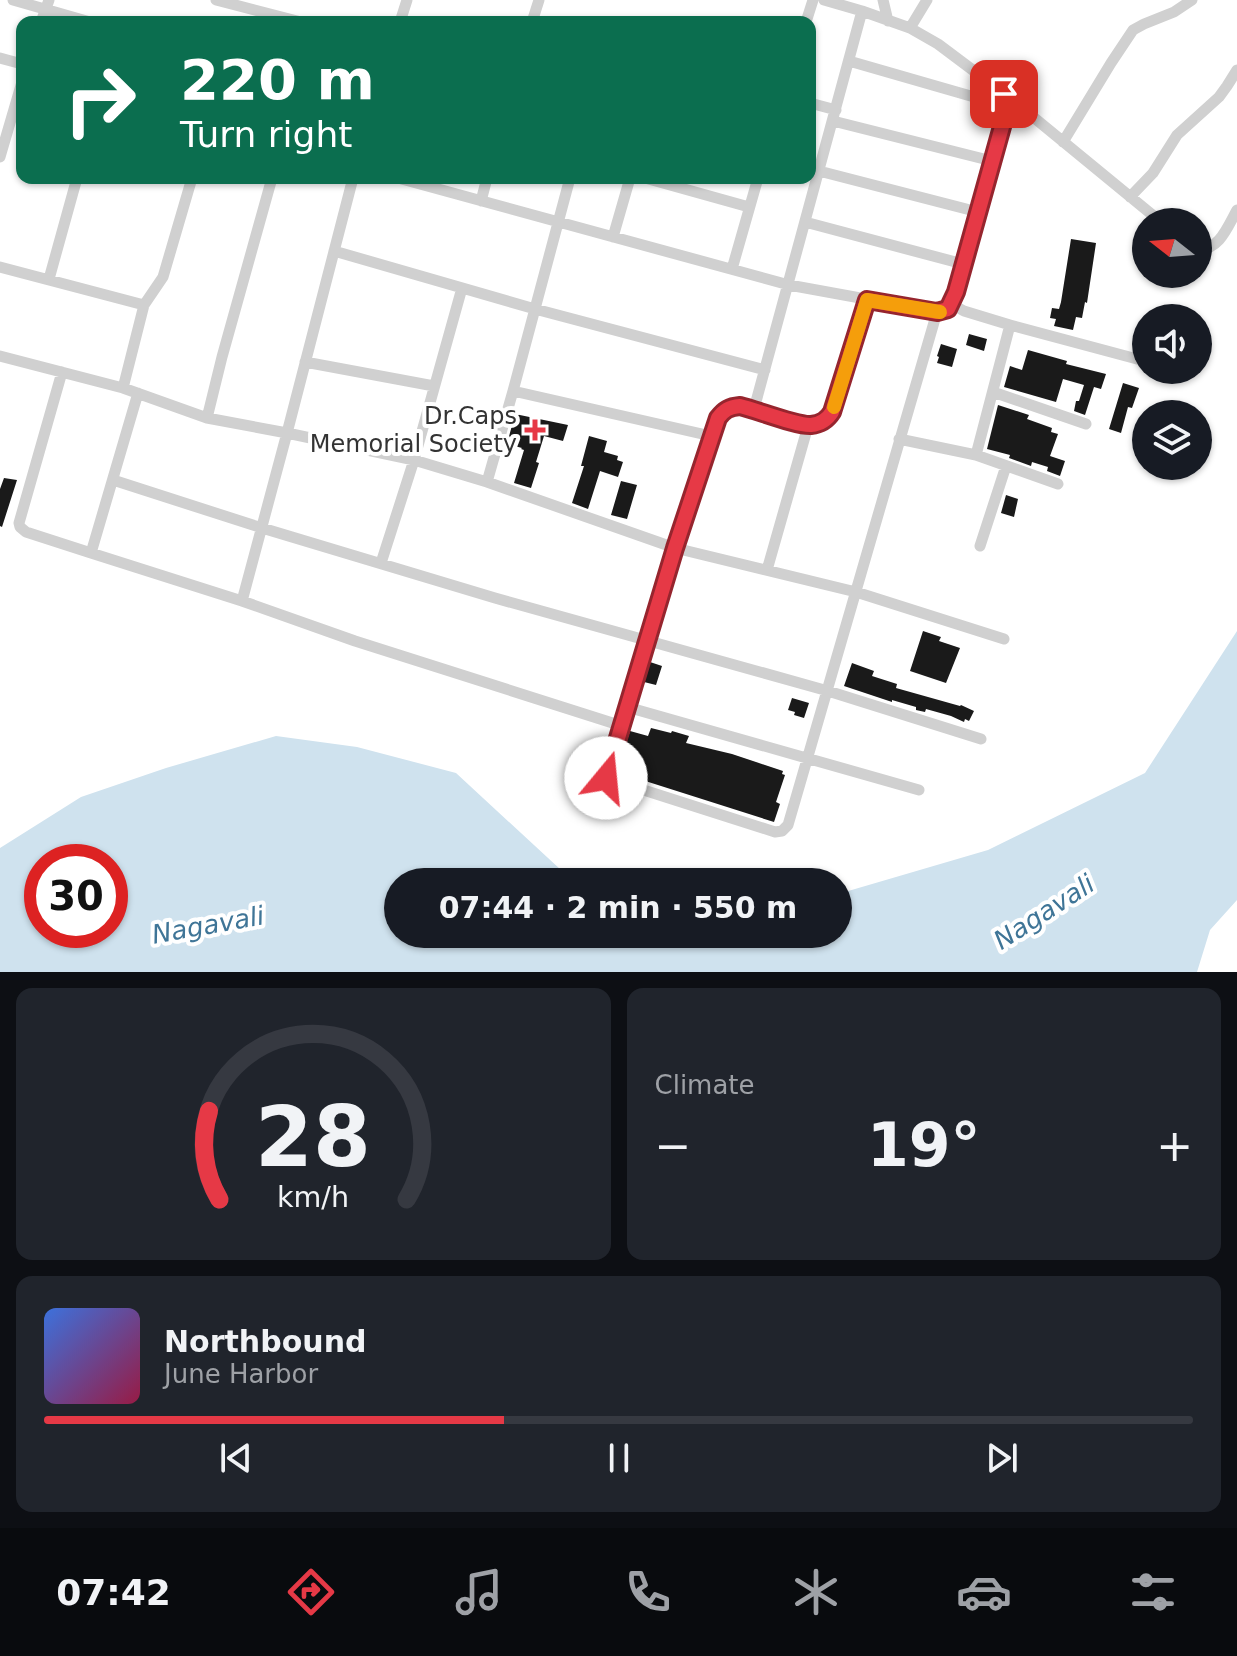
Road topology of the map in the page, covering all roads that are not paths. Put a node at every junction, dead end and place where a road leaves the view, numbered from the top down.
1 (13, 0) edge
2 (216, 0) edge
3 (824, 0) edge
4 (883, 0) edge
5 (927, 0) edge
6 (1192, 0) edge
7 (47, 4) edge
8 (242, 7) junction
9 (862, 11) junction
10 (76, 16) edge
11 (240, 16) edge
12 (277, 16) edge
13 (888, 21) junction
14 (910, 28) junction
15 (849, 61) junction
16 (1237, 70) edge
17 (1232, 89) edge
18 (1007, 96) junction
19 (16, 97) edge
20 (816, 106) edge
21 (834, 116) junction
22 (4, 126) edge
23 (1063, 142) junction
24 (0, 157) edge
25 (992, 161) junction
26 (819, 171) junction
27 (816, 182) edge
28 (75, 184) edge
29 (190, 184) edge
30 (270, 184) edge
31 (351, 184) edge
32 (420, 184) edge
33 (485, 184) edge
34 (568, 184) edge
35 (628, 184) edge
36 (667, 184) edge
37 (756, 184) edge
38 (815, 184) edge
39 (1130, 197) junction
40 (481, 201) junction
41 (749, 207) junction
42 (1144, 208) edge
43 (1237, 210) edge
44 (978, 212) junction
45 (558, 222) junction
46 (805, 222) junction
47 (613, 237) junction
48 (1212, 246) edge
49 (334, 251) junction
50 (963, 264) junction
51 (0, 267) edge
52 (732, 269) junction
53 (49, 279) junction
54 (789, 285) junction
55 (462, 288) junction
56 (867, 300) junction
57 (951, 304) junction
58 (144, 305) junction
59 (535, 309) junction
60 (937, 312) junction
61 (1010, 325) junction
62 (0, 356) edge
63 (1132, 358) edge
64 (305, 362) junction
65 (765, 370) junction
66 (62, 372) junction
67 (434, 386) junction
68 (123, 388) junction
69 (513, 391) junction
70 (993, 392) junction
71 (138, 393) junction
72 (754, 409) junction
73 (207, 418) junction
74 (1086, 424) dead end
75 (808, 426) junction
76 (287, 433) junction
77 (711, 436) junction
78 (899, 439) junction
79 (976, 455) junction
80 (414, 460) junction
81 (1006, 466) junction
82 (113, 480) junction
83 (487, 482) junction
84 (1058, 484) dead end
85 (262, 528) junction
86 (980, 546) dead end
87 (675, 548) junction
88 (91, 553) junction
89 (381, 563) junction
90 (767, 570) junction
91 (856, 592) junction
92 (242, 601) junction
93 (1004, 639) dead end
94 (647, 641) junction
95 (828, 691) junction
96 (627, 707) junction
97 (622, 726) junction
98 (981, 739) dead end
99 (807, 758) junction
100 (919, 790) dead end

1 - 7 street
2 - 8 street
3 - 9 street
4 - 13 street
5 - 14 street
6 - 23 street
7 - 10 street
8 - 11 street
8 - 12 street
9 - 13 street
9 - 15 street
13 - 14 street
14 - 18 street
15 - 18 street
15 - 21 street
16 - 17 street
17 - 39 street
18 - 23 street
18 - 25 street
19 - 22 street
20 - 21 street
21 - 25 street
21 - 26 street
22 - 24 street
23 - 39 street
25 - 44 street
26 - 27 street
26 - 44 street
28 - 53 street
29 - 58 street
30 - 73 street
31 - 49 street
32 - 40 street
33 - 40 street
34 - 45 street
35 - 47 street
36 - 41 street
37 - 41 street
38 - 46 street
39 - 42 street
40 - 45 street
41 - 52 street
43 - 48 street
44 - 50 street
45 - 47 street
45 - 59 street
46 - 50 street
46 - 54 street
47 - 52 street
49 - 55 street
49 - 64 street
50 - 57 street
51 - 53 street
52 - 54 street
53 - 58 street
54 - 56 street
54 - 65 street
55 - 59 street
55 - 67 street
56 - 60 street
56 - 75 street
57 - 60 street
57 - 61 street
58 - 68 street
59 - 65 street
59 - 69 street
60 - 78 street
61 - 63 street
61 - 70 street
62 - 66 street
64 - 67 street
64 - 76 street
65 - 72 street
66 - 68 street
66 - 88 street
67 - 80 street
68 - 71 street
69 - 77 street
69 - 83 street
70 - 74 street
70 - 79 street
71 - 73 street
71 - 82 street
72 - 75 street
72 - 77 street
73 - 76 street
75 - 90 street
76 - 80 street
76 - 85 street
77 - 87 street
78 - 79 street
78 - 91 street
79 - 81 street
80 - 83 street
80 - 89 street
81 - 84 street
81 - 86 street
82 - 85 street
82 - 88 street
83 - 87 street
85 - 89 street
85 - 92 street
87 - 90 street
87 - 94 street
88 - 92 street
89 - 94 street
90 - 91 street
91 - 93 street
91 - 95 street
92 - 97 street
94 - 95 street
94 - 96 street
95 - 98 street
95 - 99 street
96 - 97 street
96 - 99 street
97 - 99 street
99 - 100 street

